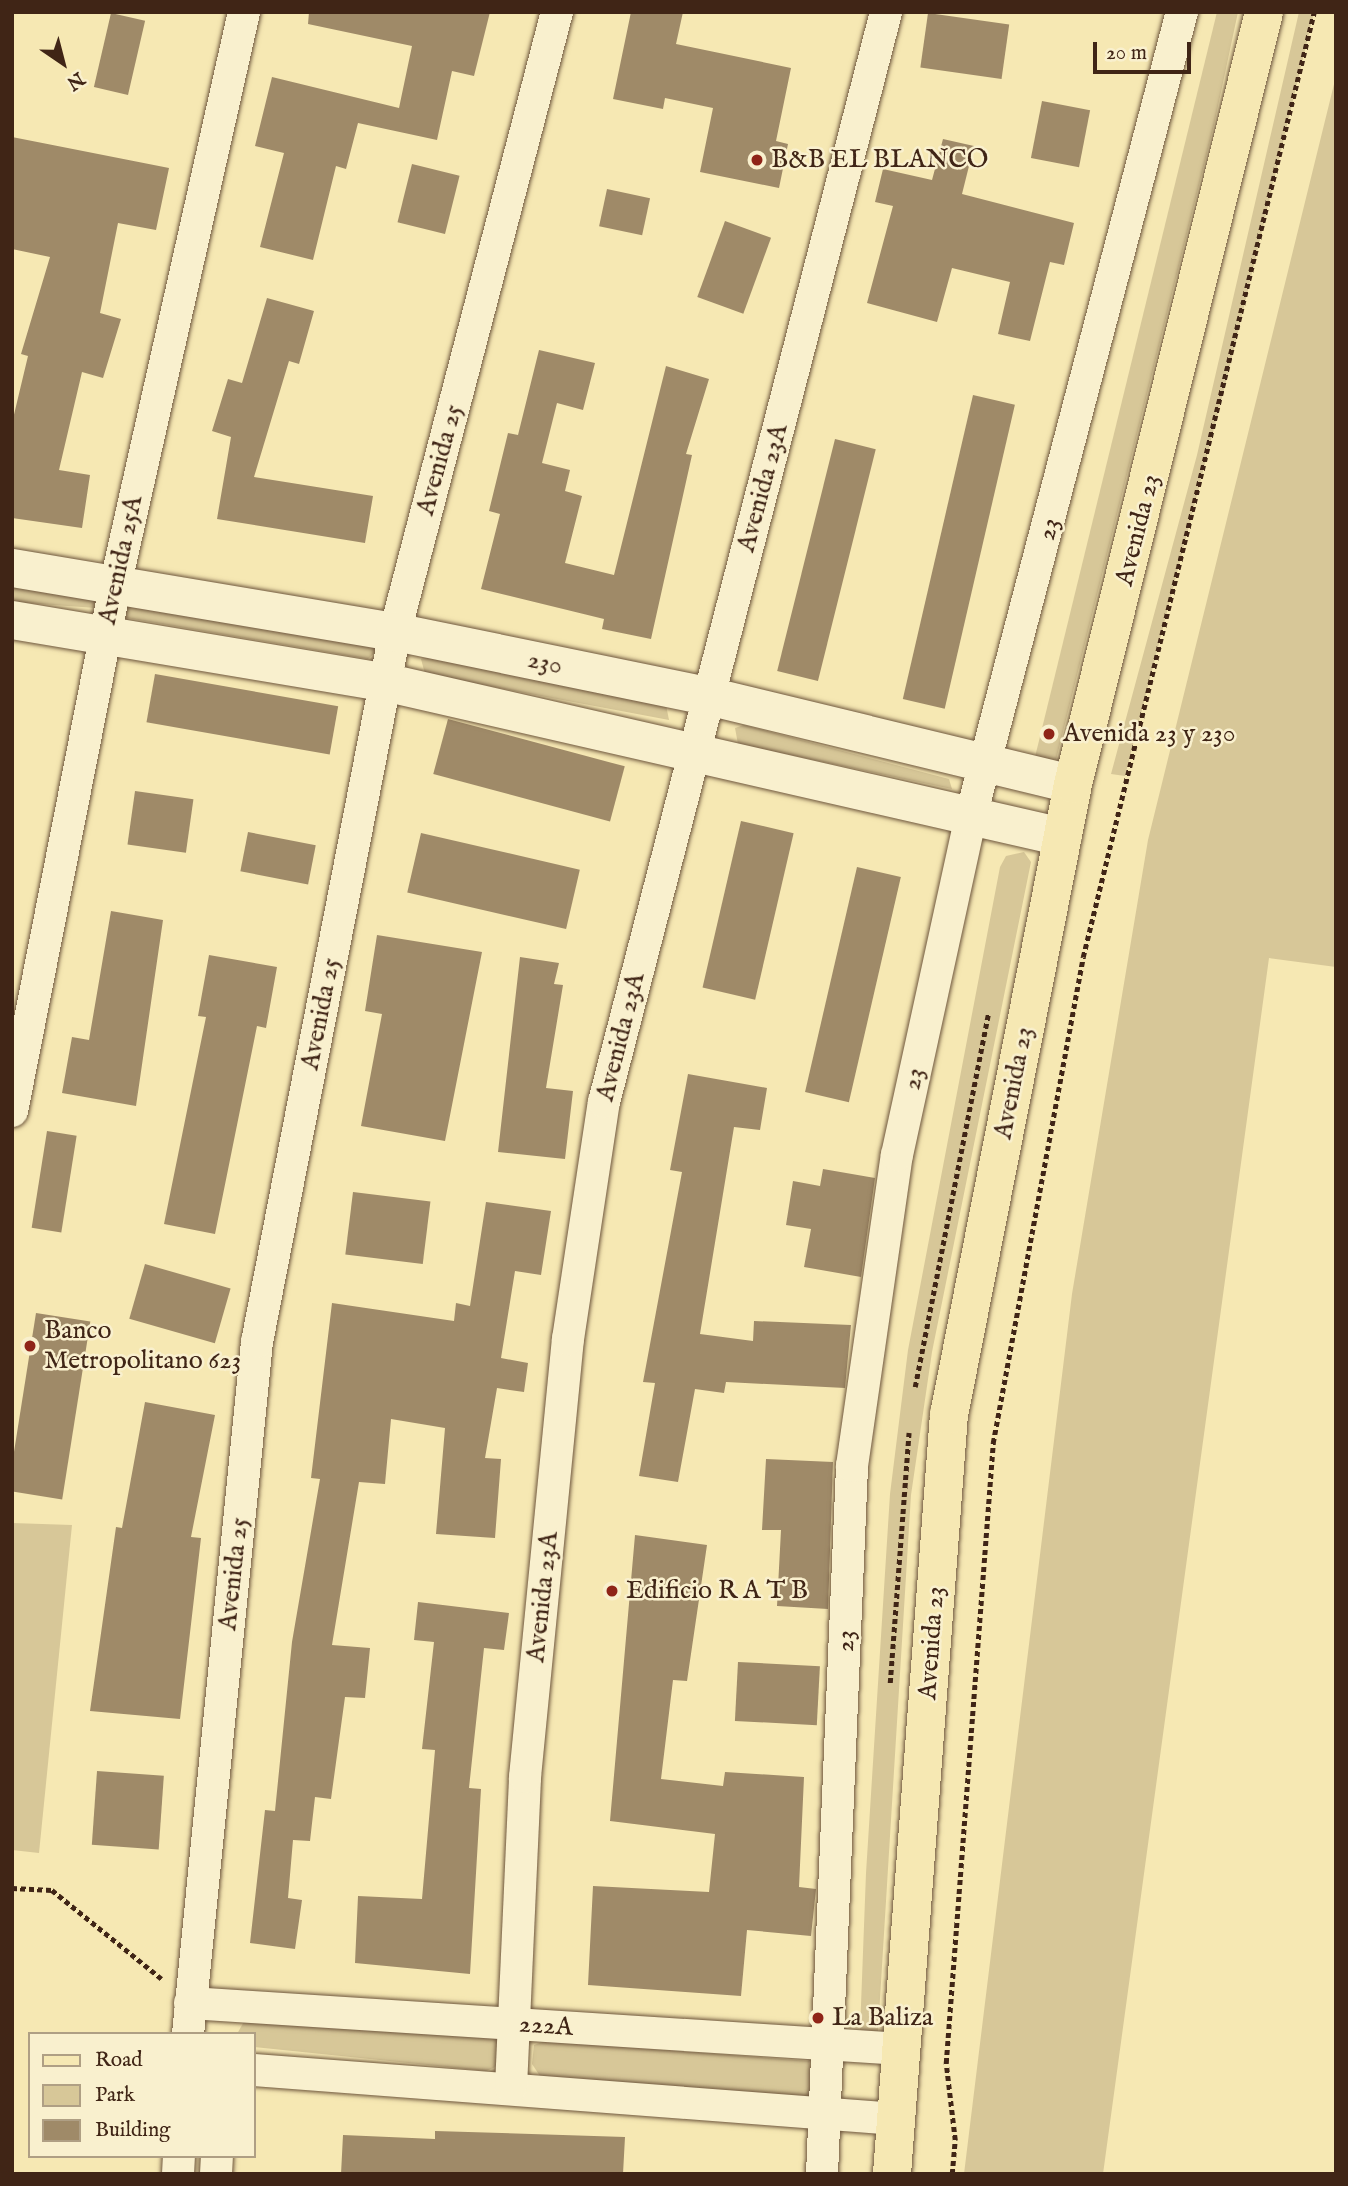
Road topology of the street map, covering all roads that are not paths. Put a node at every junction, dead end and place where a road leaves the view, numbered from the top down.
1 (244, 12) edge
2 (557, 12) edge
3 (886, 12) edge
4 (1182, 12) edge
5 (1264, 12) edge
6 (12, 568) edge
7 (116, 582) junction
8 (12, 620) edge
9 (105, 632) junction
10 (395, 632) junction
11 (384, 682) junction
12 (708, 696) junction
13 (695, 750) junction
14 (986, 765) junction
15 (1073, 783) junction
16 (971, 816) junction
17 (1063, 836) junction
18 (12, 1111) edge
19 (190, 2003) junction
20 (227, 2019) edge
21 (513, 2024) junction
22 (188, 2032) edge
23 (827, 2045) junction
24 (902, 2049) junction
25 (256, 2070) edge
26 (511, 2087) junction
27 (824, 2115) junction
28 (896, 2119) junction
29 (822, 2174) edge
30 (892, 2174) edge

1 - 7 street, Avenida 25A
2 - 10 street, Avenida 25
3 - 12 street, Avenida 23A
4 - 14 street, 23
5 - 15 main road, Avenida 23
6 - 7 street, 230
7 - 9 street, Avenida 25A
7 - 10 street, 230
8 - 9 street, 230
9 - 11 street, 230
9 - 18 street, Avenida 25A
10 - 11 street, Avenida 25
10 - 12 street, 230
11 - 13 street, 230
11 - 19 street, Avenida 25
12 - 13 street, Avenida 23A
12 - 14 street, 230
13 - 16 street, 230
13 - 21 street, Avenida 23A
14 - 15 street, 230
14 - 16 street, 23
15 - 17 main road, Avenida 23
16 - 17 street, 230
16 - 23 street, 23
17 - 24 main road, Avenida 23
19 - 20 street, 222A
19 - 22 street, Avenida 25
20 - 21 street, 222A
21 - 23 street, 222A
21 - 26 street, Avenida 23A
23 - 24 street, 222A
23 - 27 street, 23
24 - 28 main road, Avenida 23
25 - 26 street
26 - 27 street
27 - 28 street
27 - 29 street, 23
28 - 30 main road, Avenida 23

